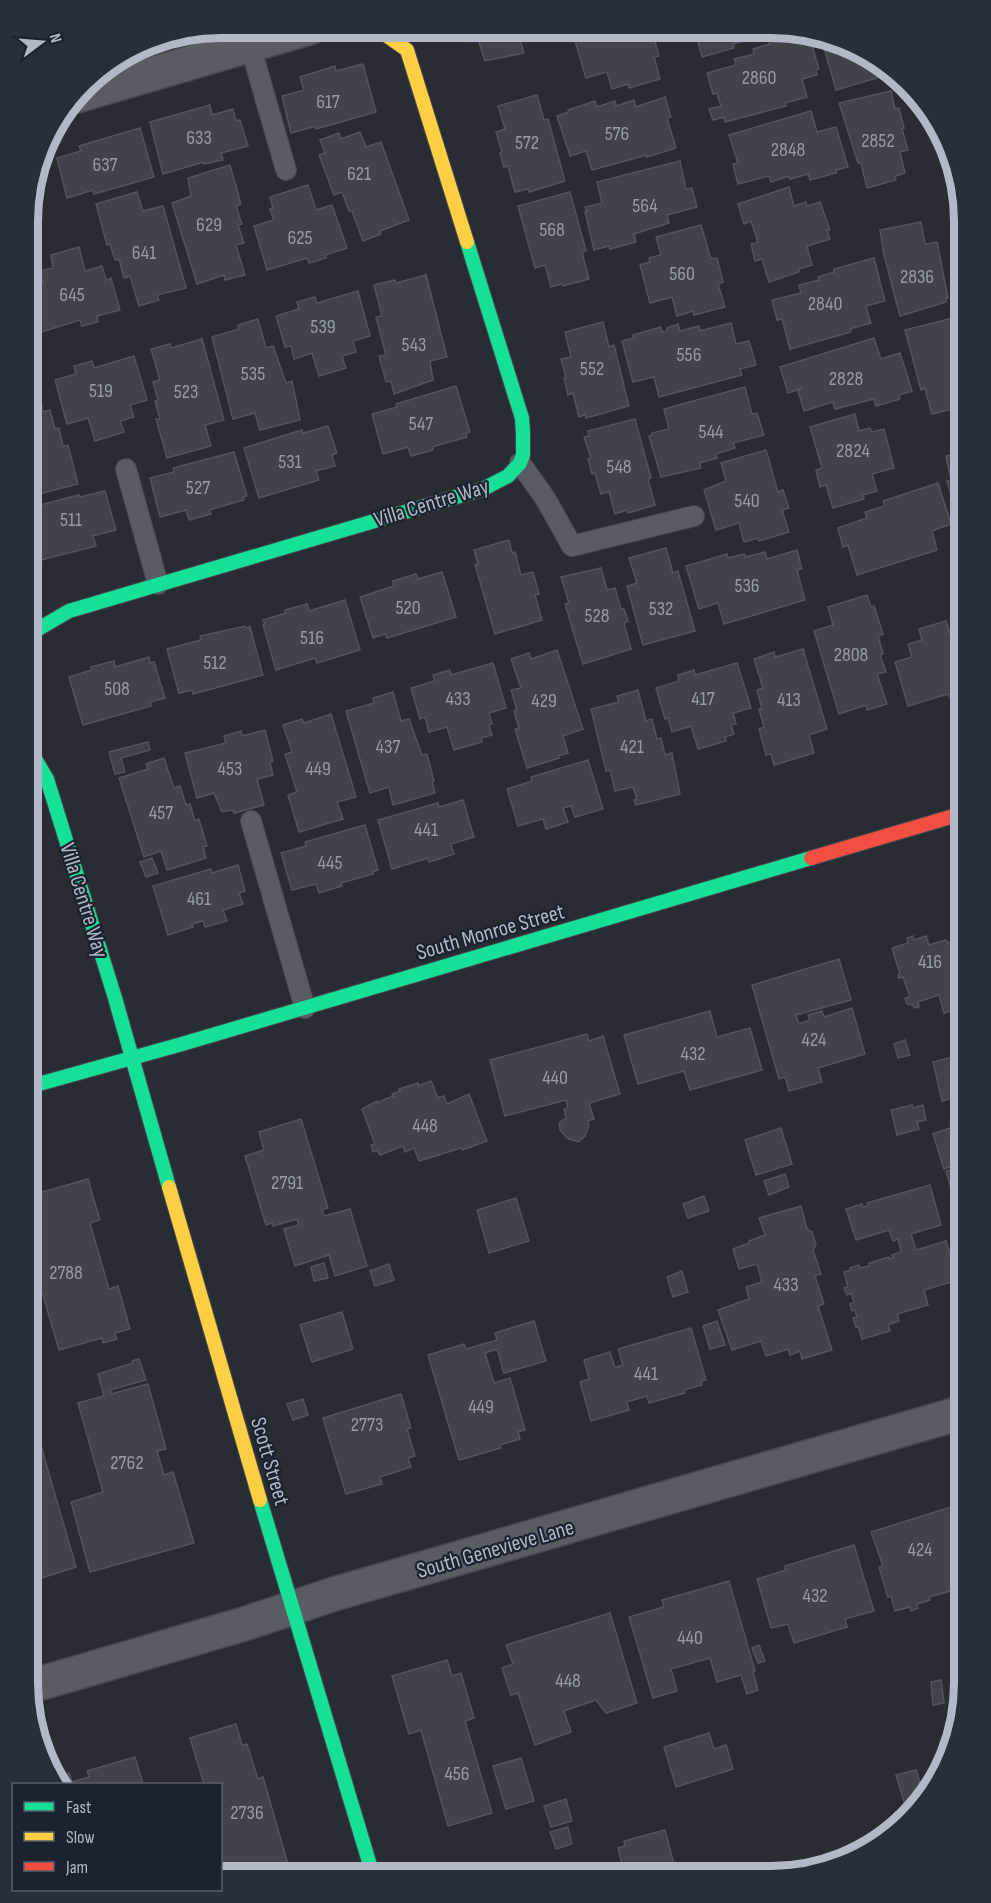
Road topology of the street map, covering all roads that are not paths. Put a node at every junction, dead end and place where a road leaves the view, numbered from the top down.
1 (274, 38) edge
2 (390, 38) edge
3 (250, 45) junction
4 (90, 92) edge
5 (286, 170) dead end
6 (520, 463) junction
7 (126, 469) dead end
8 (694, 516) dead end
9 (158, 584) junction
10 (38, 629) edge
11 (38, 763) edge
12 (954, 816) edge
13 (251, 821) dead end
14 (305, 1008) junction
15 (132, 1058) junction
16 (38, 1084) edge
17 (953, 1415) edge
18 (292, 1608) junction
19 (38, 1684) edge
20 (370, 1865) edge

1 - 3 street
2 - 6 street
3 - 4 street
3 - 5 lane
6 - 8 lane
6 - 9 street, Villa Centre Way
7 - 9 lane
9 - 10 street, Villa Centre Way
11 - 15 street, Villa Centre Way
12 - 14 street, South Monroe Street
13 - 14 lane
14 - 15 street, South Monroe Street
15 - 16 street, South Monroe Street
15 - 18 street, Scott Street
17 - 18 street, South Genevieve Lane
18 - 19 street, South Genevieve Lane
18 - 20 street, Scott Street

